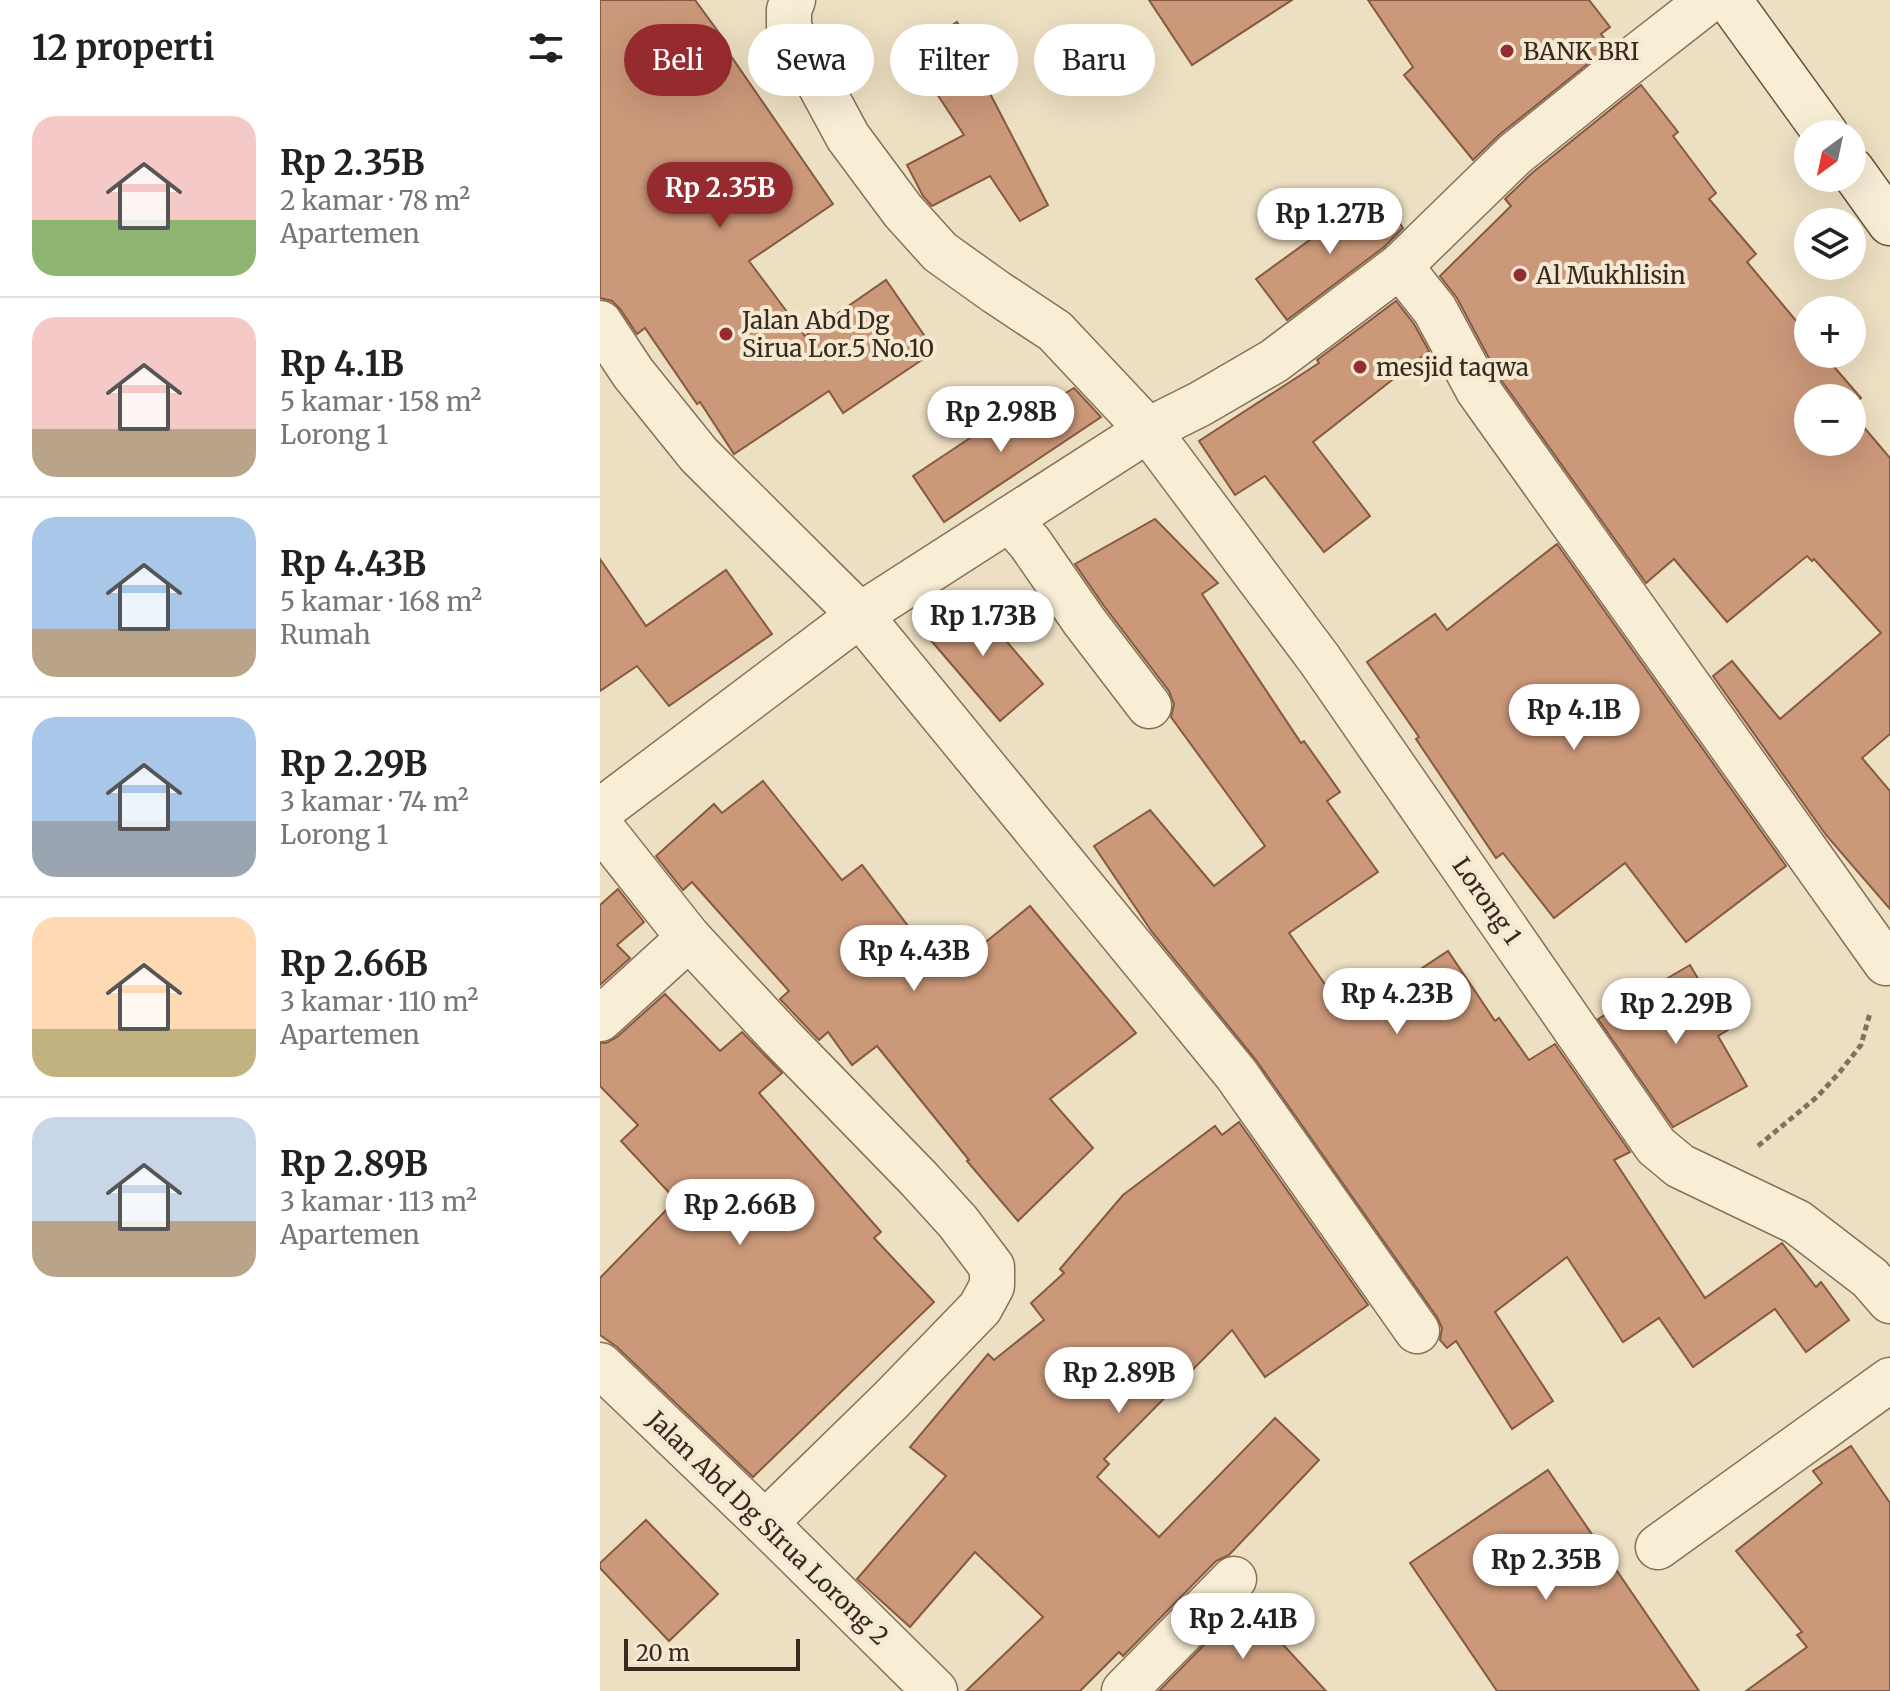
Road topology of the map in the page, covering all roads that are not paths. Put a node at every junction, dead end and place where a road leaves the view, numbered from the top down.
1 (793, 0) edge
2 (1709, 0) edge
3 (1729, 0) edge
4 (1816, 120) edge
5 (1866, 190) edge
6 (1890, 223) edge
7 (1400, 266) junction
8 (600, 323) edge
9 (1148, 430) junction
10 (1009, 519) junction
11 (860, 615) junction
12 (1149, 706) dead end
13 (600, 811) edge
14 (600, 826) edge
15 (689, 938) junction
16 (1886, 963) road end
17 (600, 1019) edge
18 (1890, 1301) edge
19 (1417, 1331) dead end
20 (600, 1365) edge
21 (1890, 1380) edge
22 (765, 1523) junction
23 (1658, 1547) dead end
24 (1234, 1579) dead end
25 (932, 1690) edge
26 (1124, 1691) edge

1 - 9 street, Lorong 1
2 - 7 street
3 - 4 street
5 - 6 street
7 - 9 street
7 - 16 street
8 - 11 street
9 - 10 street
9 - 18 street, Lorong 1
10 - 11 street
10 - 12 street
11 - 13 street
11 - 19 street
14 - 15 street
15 - 17 street
15 - 22 street
20 - 22 street, Jalan Abd Dg SIrua Lorong 2
21 - 23 street
22 - 25 street, Jalan Abd Dg SIrua Lorong 2
24 - 26 street

